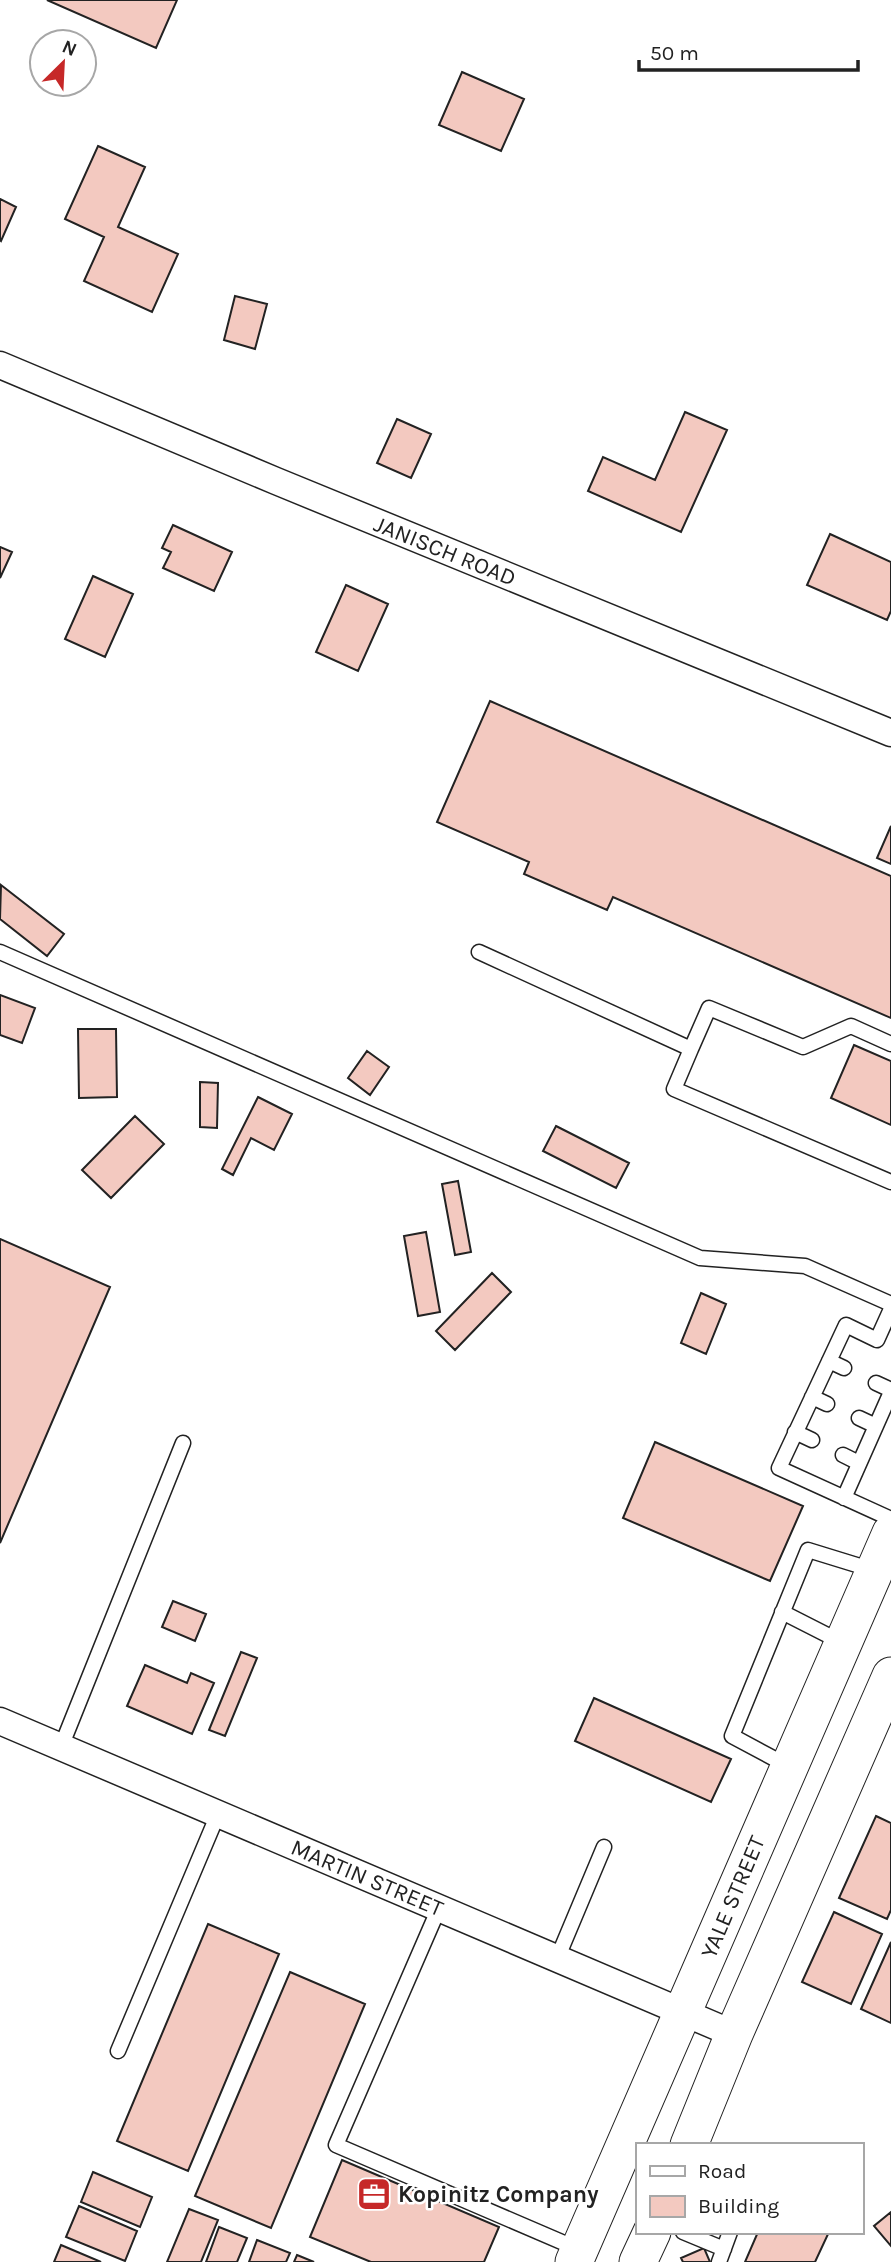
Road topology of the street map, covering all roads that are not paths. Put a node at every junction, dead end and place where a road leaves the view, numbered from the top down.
1 (0, 365) edge
2 (891, 733) edge
3 (0, 952) edge
4 (479, 953) dead end
5 (891, 1044) edge
6 (691, 1049) junction
7 (891, 1182) edge
8 (891, 1306) edge
9 (877, 1339) junction
10 (891, 1346) edge
11 (829, 1361) junction
12 (844, 1368) dead end
13 (876, 1383) dead end
14 (891, 1391) edge
15 (812, 1397) junction
16 (827, 1404) dead end
17 (859, 1418) dead end
18 (876, 1426) junction
19 (795, 1432) junction
20 (812, 1440) dead end
21 (183, 1443) dead end
22 (843, 1455) dead end
23 (859, 1463) junction
24 (844, 1498) junction
25 (891, 1519) edge
26 (891, 1533) edge
27 (874, 1570) junction
28 (782, 1612) junction
29 (843, 1643) junction
30 (891, 1670) edge
31 (891, 1676) edge
32 (0, 1721) edge
33 (61, 1747) junction
34 (789, 1767) junction
35 (218, 1814) junction
36 (604, 1847) dead end
37 (439, 1908) junction
38 (557, 1959) junction
39 (683, 2012) junction
40 (734, 2034) junction
41 (118, 2051) dead end
42 (695, 2141) edge
43 (651, 2234) edge
44 (686, 2234) edge
45 (729, 2234) edge
46 (576, 2256) edge
47 (721, 2256) edge
48 (638, 2262) edge

1 - 2 street, JANISCH ROAD
3 - 8 lane
4 - 6 lane
5 - 6 lane
6 - 7 lane
8 - 9 lane
9 - 10 lane
9 - 11 lane
11 - 12 lane
11 - 15 lane
13 - 14 lane
14 - 18 lane
15 - 16 lane
15 - 19 lane
17 - 18 lane
18 - 23 lane
19 - 20 lane
19 - 24 lane
21 - 33 lane
22 - 23 lane
23 - 24 lane
24 - 25 lane
26 - 27 main road, YALE STREET
27 - 28 lane
27 - 29 main road, YALE STREET
28 - 29 lane
28 - 34 lane
29 - 30 main road
29 - 34 main road, YALE STREET
31 - 40 main road
32 - 33 street, MARTIN STREET
33 - 35 street, MARTIN STREET
34 - 39 main road, YALE STREET
35 - 37 street, MARTIN STREET
35 - 41 lane
36 - 38 lane
37 - 38 street, MARTIN STREET
37 - 46 lane
38 - 39 street, MARTIN STREET
39 - 40 street, MARTIN STREET
39 - 46 main road, YALE STREET
40 - 42 main road
43 - 48 main road
44 - 47 lane
45 - 47 lane

